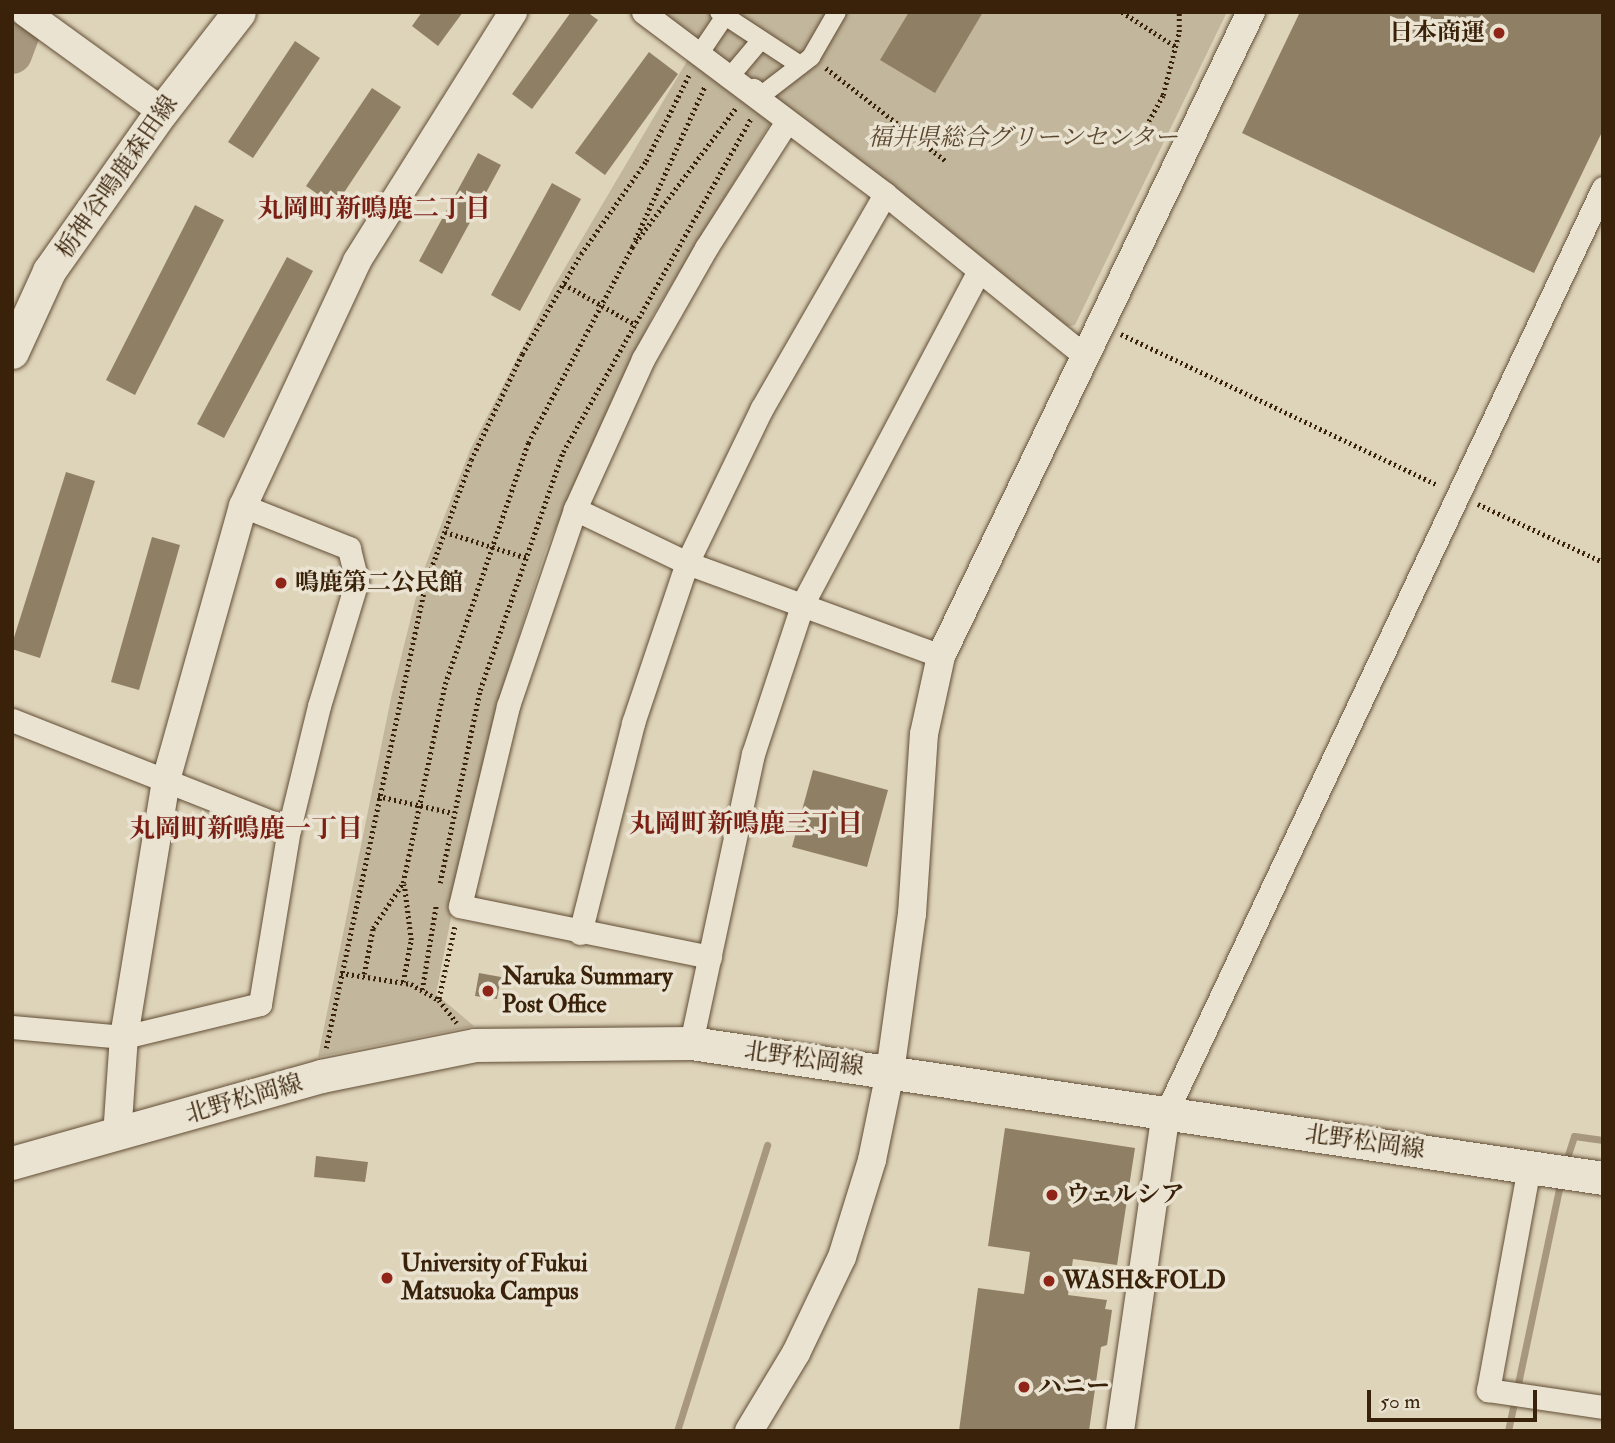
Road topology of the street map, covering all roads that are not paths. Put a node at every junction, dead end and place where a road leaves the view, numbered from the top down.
1 (25, 12) edge
2 (239, 12) edge
3 (513, 12) edge
4 (643, 12) edge
5 (837, 12) edge
6 (1251, 12) edge
7 (722, 14) edge
8 (761, 40) junction
9 (805, 61) junction
10 (714, 68) junction
11 (747, 93) junction
12 (162, 111) junction
13 (786, 123) junction
14 (1603, 188) edge
15 (885, 194) junction
16 (978, 273) junction
17 (12, 352) edge
18 (1085, 356) junction
19 (243, 506) junction
20 (575, 509) junction
21 (687, 563) junction
22 (803, 603) junction
23 (941, 656) junction
24 (12, 720) edge
25 (166, 780) junction
26 (289, 829) junction
27 (580, 933) junction
28 (710, 957) junction
29 (12, 1027) edge
30 (124, 1037) junction
31 (691, 1043) junction
32 (890, 1072) junction
33 (1167, 1113) junction
34 (117, 1136) junction
35 (12, 1163) edge
36 (1530, 1167) junction
37 (1603, 1178) edge
38 (1603, 1407) edge
39 (749, 1431) edge
40 (1120, 1431) edge

1 - 12 street
2 - 12 main road, 栃神谷鳴鹿森田線
3 - 19 street
4 - 10 street
5 - 9 street
6 - 18 street
7 - 8 street
7 - 10 street
8 - 9 street
8 - 10 street
9 - 11 street
10 - 11 street
11 - 13 street
12 - 17 main road, 栃神谷鳴鹿森田線
13 - 15 street
13 - 20 street
14 - 33 street
15 - 16 street
15 - 21 street
16 - 18 street
16 - 22 street
18 - 23 street
19 - 25 street
19 - 26 street
20 - 21 street
20 - 27 street
21 - 22 street
21 - 27 street
22 - 23 street
22 - 28 street
23 - 32 street
24 - 25 street
25 - 26 street
25 - 30 street
26 - 30 street
27 - 28 street
28 - 31 street
29 - 30 street
30 - 34 street
31 - 32 main road, 北野松岡線
31 - 34 main road, 北野松岡線
32 - 33 main road, 北野松岡線
32 - 39 street
33 - 36 main road, 北野松岡線
33 - 40 street
34 - 35 main road, 北野松岡線
36 - 37 main road, 北野松岡線
36 - 38 street

